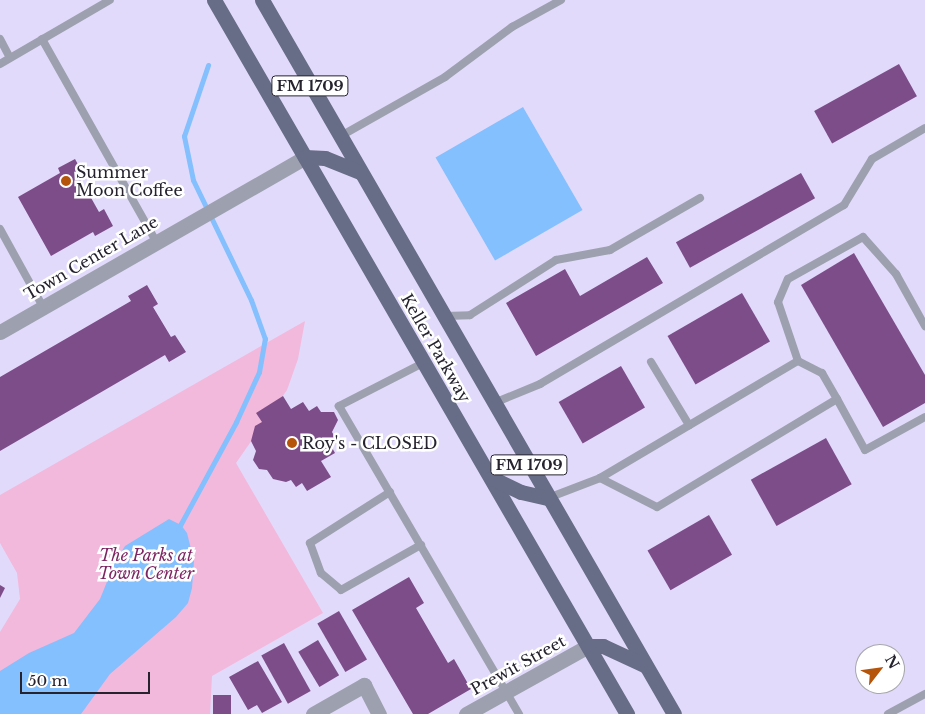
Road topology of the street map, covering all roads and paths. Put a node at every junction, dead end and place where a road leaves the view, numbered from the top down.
1 (110, 0) edge
2 (214, 0) edge
3 (262, 0) edge
4 (561, 0) edge
5 (0, 39) edge
6 (42, 39) junction
7 (10, 58) junction
8 (0, 64) edge
9 (925, 128) edge
10 (339, 137) junction
11 (306, 157) junction
12 (359, 172) junction
13 (700, 198) dead end
14 (0, 229) edge
15 (156, 241) junction
16 (43, 307) junction
17 (443, 316) junction
18 (925, 326) edge
19 (0, 332) edge
20 (798, 361) junction
21 (424, 362) junction
22 (651, 362) dead end
23 (838, 399) junction
24 (494, 404) junction
25 (925, 417) edge
26 (689, 425) junction
27 (492, 478) junction
28 (600, 478) junction
29 (390, 492) junction
30 (548, 498) junction
31 (420, 545) junction
32 (588, 646) junction
33 (646, 666) junction
34 (506, 692) junction
35 (925, 694) edge
36 (312, 714) edge
37 (379, 714) edge
38 (466, 714) edge
39 (519, 714) edge
40 (627, 714) edge
41 (674, 714) edge
42 (888, 714) edge

1 - 6 lane
2 - 11 main road, Keller Parkway / FM 1709
3 - 10 main road, Keller Parkway / FM 1709
4 - 10 lane
5 - 7 lane
6 - 7 lane
6 - 15 lane
7 - 8 lane
9 - 24 lane
10 - 12 main road, Keller Parkway / FM 1709
11 - 12 main road
11 - 15 street, Town Center Lane
11 - 21 main road, Keller Parkway / FM 1709
12 - 17 main road, Keller Parkway / FM 1709
13 - 17 lane
14 - 16 lane
15 - 16 street, Town Center Lane
16 - 19 street, Town Center Lane
17 - 24 main road, Keller Parkway / FM 1709
18 - 20 lane
20 - 23 lane
20 - 26 lane
21 - 27 main road, Keller Parkway / FM 1709
21 - 29 lane
22 - 26 lane
23 - 25 lane
23 - 28 lane
24 - 30 main road, Keller Parkway / FM 1709
26 - 28 lane
27 - 30 main road
27 - 32 main road, Keller Parkway / FM 1709
28 - 30 lane
29 - 31 lane
29 - 31 lane
30 - 33 main road, Keller Parkway / FM 1709
31 - 34 lane
32 - 33 main road
32 - 34 street, Prewit Street
32 - 40 main road, Keller Parkway / FM 1709
33 - 41 main road, Keller Parkway / FM 1709
34 - 38 street, Prewit Street
34 - 39 lane
35 - 42 lane
36 - 37 street

